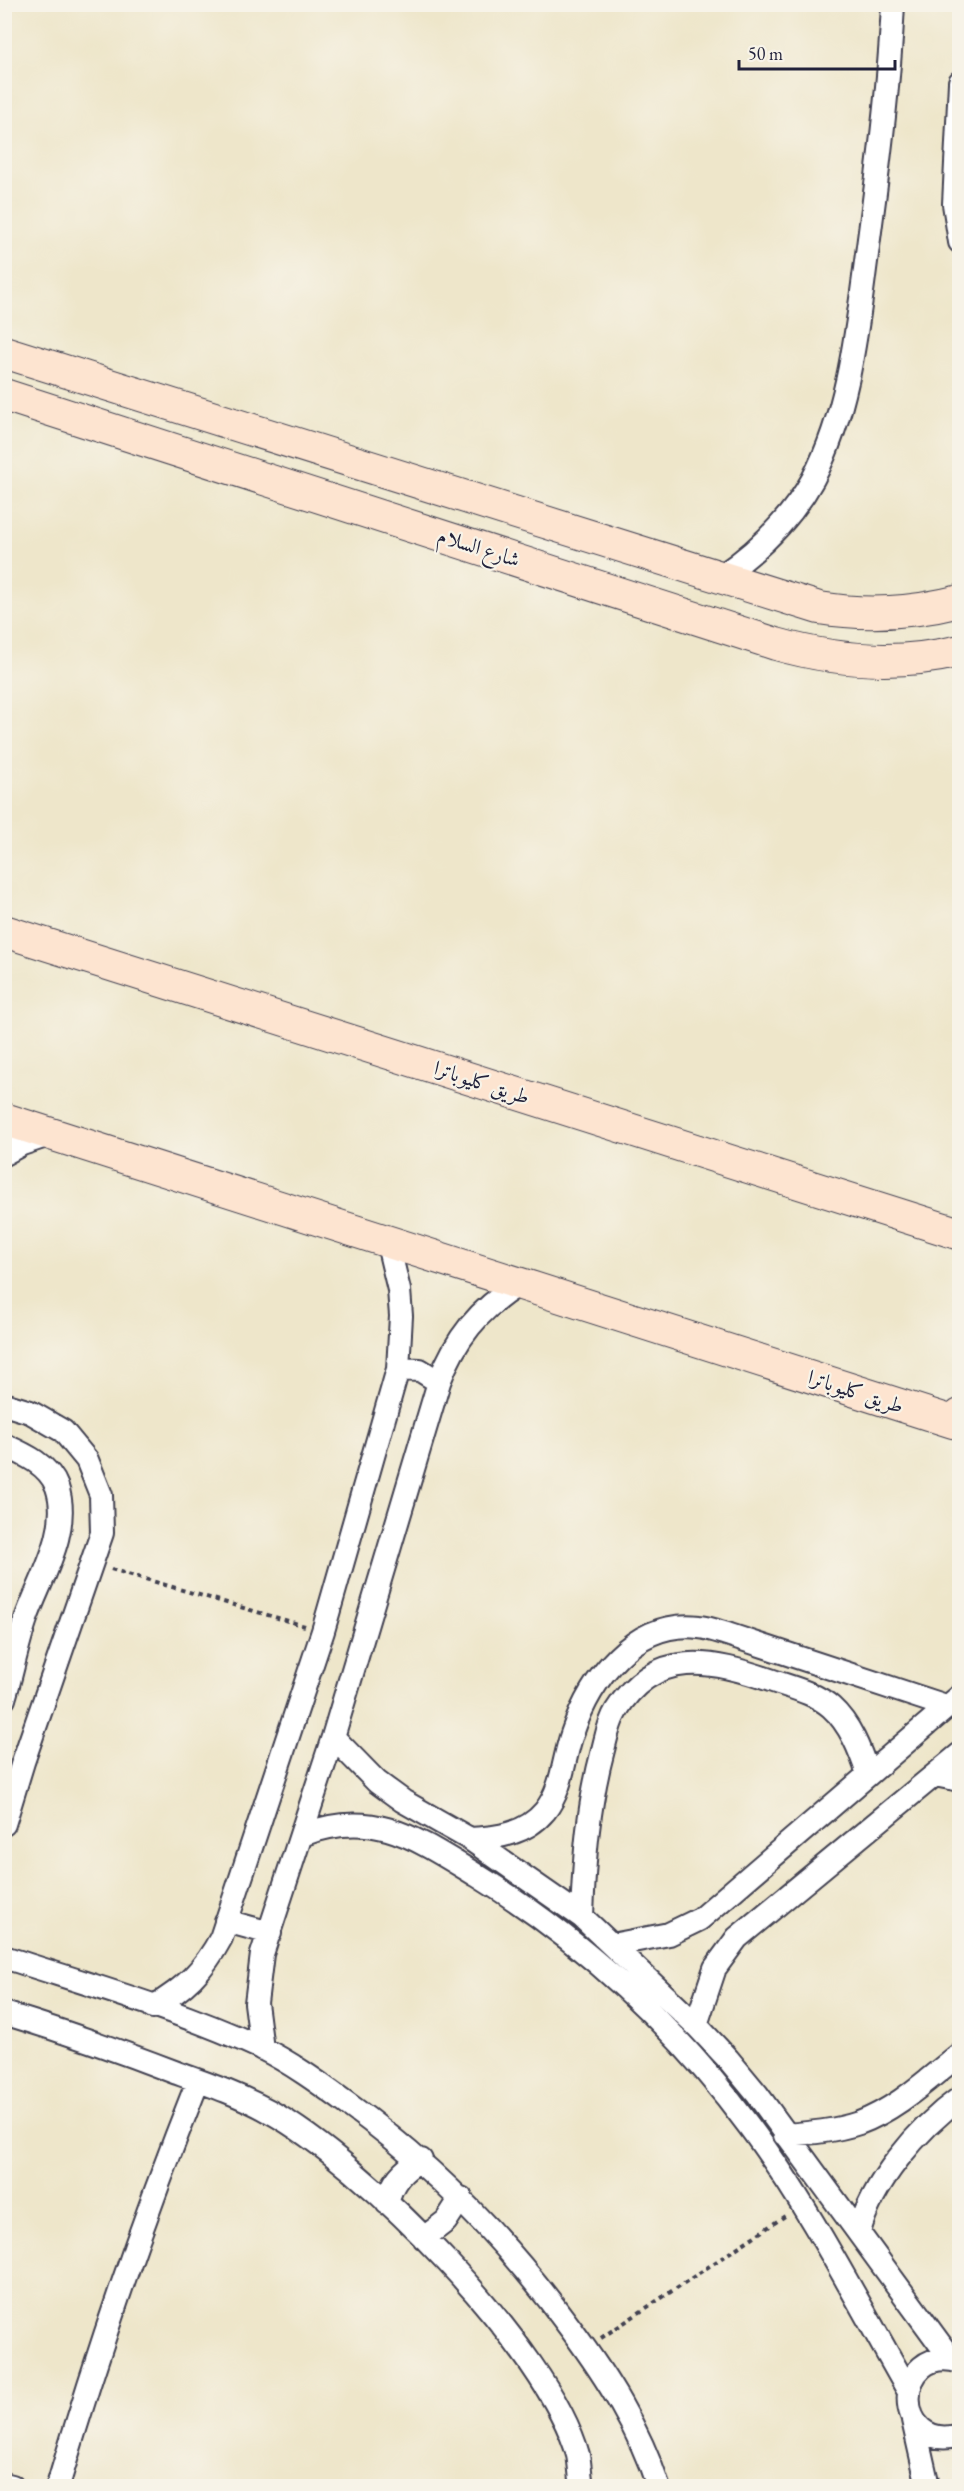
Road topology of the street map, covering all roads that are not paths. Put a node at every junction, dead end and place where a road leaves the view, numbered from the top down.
1 (893, 4) edge
2 (960, 82) edge
3 (960, 242) edge
4 (4, 352) edge
5 (4, 394) edge
6 (259, 432) junction
7 (247, 472) junction
8 (720, 577) junction
9 (960, 601) edge
10 (960, 651) edge
11 (4, 931) edge
12 (4, 1119) edge
13 (52, 1134) junction
14 (4, 1154) edge
15 (960, 1234) edge
16 (387, 1240) junction
17 (518, 1285) junction
18 (398, 1369) junction
19 (439, 1382) junction
20 (4, 1404) edge
21 (956, 1418) edge
22 (4, 1444) edge
23 (15, 1625) edge
24 (4, 1699) edge
25 (953, 1701) edge
26 (333, 1737) junction
27 (960, 1754) edge
28 (14, 1759) edge
29 (868, 1774) junction
30 (935, 1775) junction
31 (960, 1780) edge
32 (403, 1801) junction
33 (4, 1824) edge
34 (391, 1829) junction
35 (302, 1835) junction
36 (470, 1839) junction
37 (727, 1898) junction
38 (582, 1917) junction
39 (226, 1921) junction
40 (750, 1924) junction
41 (270, 1933) junction
42 (612, 1945) junction
43 (4, 1957) edge
44 (153, 2007) junction
45 (4, 2013) edge
46 (696, 2025) junction
47 (262, 2049) junction
48 (960, 2055) edge
49 (198, 2081) junction
50 (960, 2098) edge
51 (785, 2135) junction
52 (421, 2160) junction
53 (461, 2198) junction
54 (387, 2203) junction
55 (859, 2233) junction
56 (424, 2238) junction
57 (955, 2361) edge
58 (908, 2390) junction
59 (914, 2420) junction
60 (960, 2435) edge
61 (4, 2484) edge
62 (12, 2487) edge
63 (58, 2487) edge
64 (582, 2487) edge
65 (658, 2487) edge
66 (928, 2487) edge

1 - 8 street
2 - 3 street
4 - 6 main road, شارع السلام
5 - 7 main road, شارع السلام
6 - 7 main road
6 - 8 main road, شارع السلام
7 - 10 main road, شارع السلام
8 - 9 main road, شارع السلام
11 - 15 main road, طريق كليوباترا
12 - 13 main road, طريق كليوباترا
13 - 14 street
13 - 16 main road, طريق كليوباترا
16 - 17 main road, طريق كليوباترا
16 - 18 street
17 - 19 street
17 - 21 main road, طريق كليوباترا
18 - 19 street
18 - 39 street
19 - 26 street
20 - 28 street
22 - 23 street
23 - 24 street
25 - 29 street
25 - 36 street
26 - 32 street
26 - 35 street
27 - 30 street
28 - 33 street
29 - 37 street
29 - 38 street
30 - 31 street
30 - 40 street
32 - 34 street
32 - 36 street
34 - 35 street
34 - 58 street
35 - 41 street
36 - 38 street
37 - 40 street
37 - 42 street
38 - 42 street
39 - 41 street
39 - 44 street
40 - 46 street
41 - 47 street
42 - 46 street
43 - 44 street
44 - 47 street
45 - 49 street
46 - 51 street
47 - 52 street
48 - 51 street
49 - 54 street
49 - 63 street
50 - 55 street
51 - 55 street
52 - 53 street
52 - 54 street
53 - 56 street
53 - 65 street
54 - 56 street
55 - 57 street
56 - 64 street
57 - 58 street
58 - 59 street
59 - 60 street
59 - 66 street
61 - 62 street

